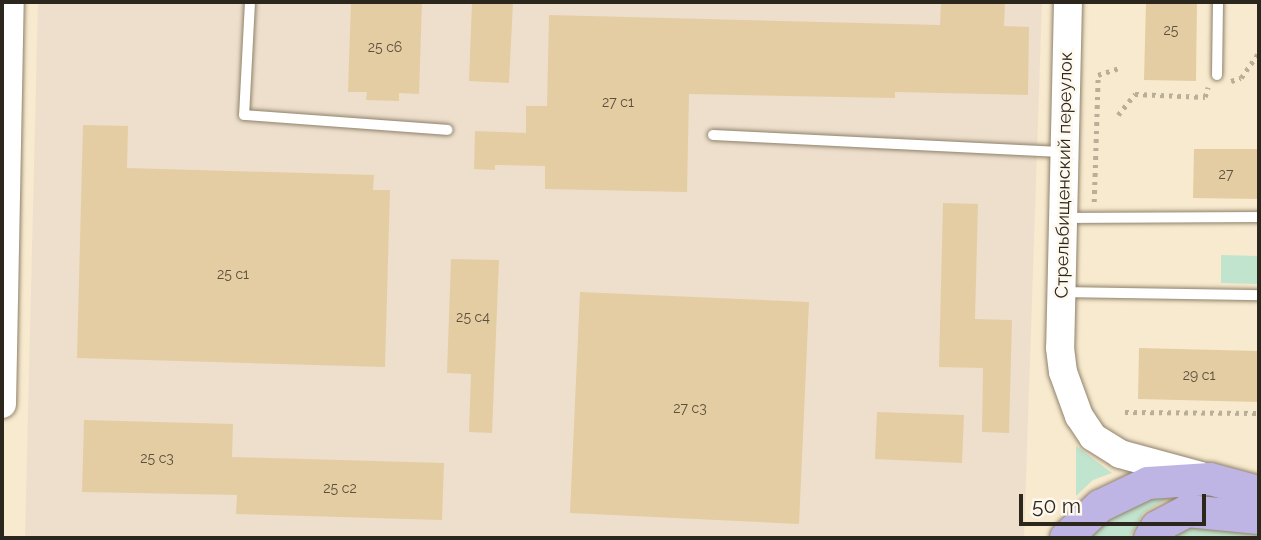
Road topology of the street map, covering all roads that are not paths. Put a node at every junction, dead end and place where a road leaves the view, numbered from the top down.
1 (10, 2) edge
2 (250, 2) edge
3 (1068, 2) edge
4 (1218, 2) edge
5 (1217, 75) road end
6 (447, 130) dead end
7 (713, 135) dead end
8 (1065, 152) junction
9 (1259, 217) edge
10 (1063, 218) junction
11 (1061, 292) junction
12 (1259, 295) edge
13 (2, 404) edge
14 (1210, 479) junction
15 (1259, 492) edge
16 (1259, 518) edge
17 (1066, 538) edge
18 (1150, 538) edge

1 - 13 street
2 - 6 lane
3 - 8 street, Стрельбищенский переулок
4 - 5 lane
7 - 8 lane
8 - 10 street, Стрельбищенский переулок
9 - 10 lane
10 - 11 street, Стрельбищенский переулок
11 - 12 lane
11 - 14 street, Стрельбищенский переулок
14 - 15 main road
14 - 17 main road
16 - 18 main road

